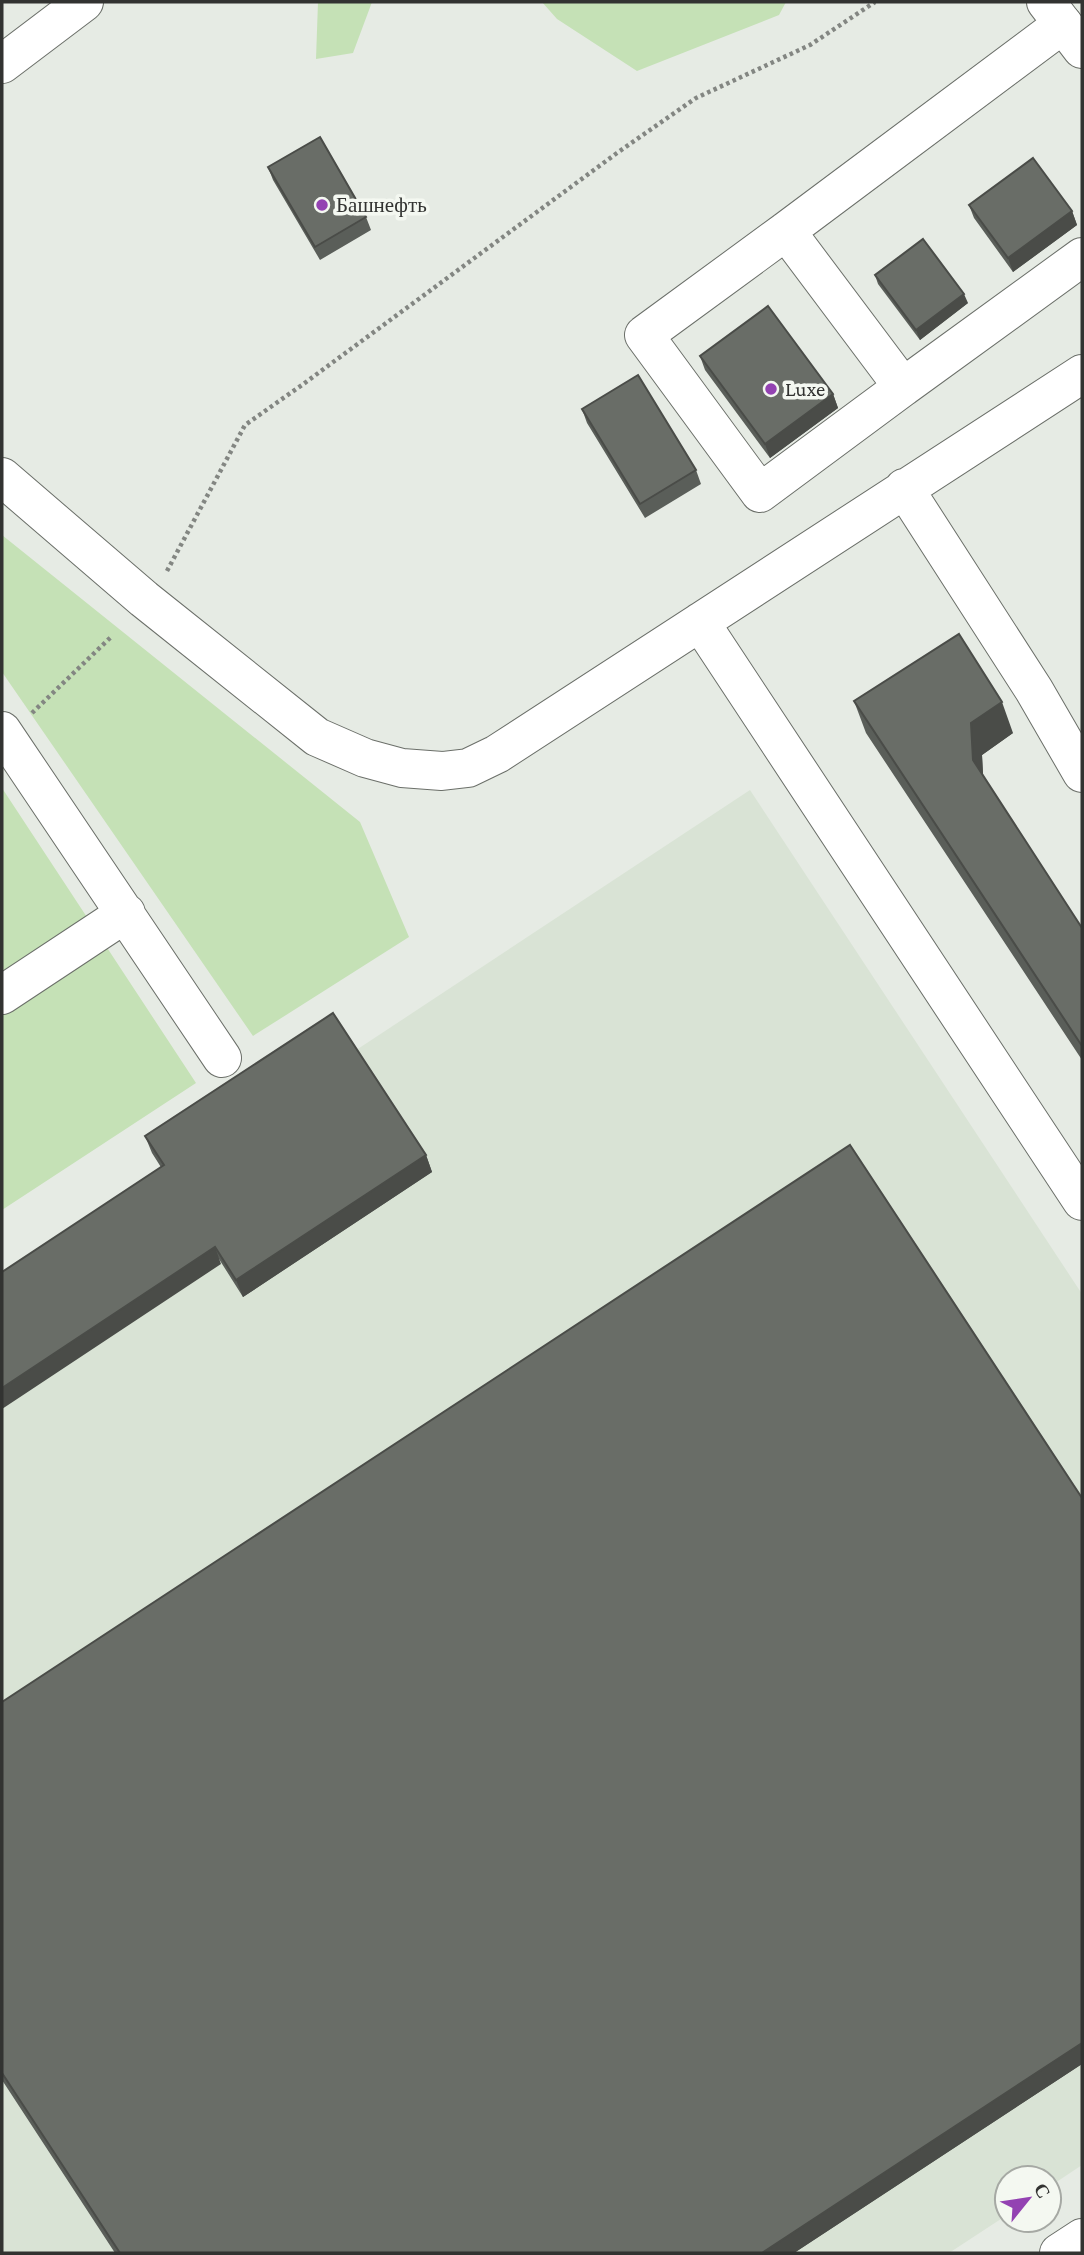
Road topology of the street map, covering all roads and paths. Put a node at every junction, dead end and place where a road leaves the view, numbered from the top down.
1 (84, 2) edge
2 (875, 2) edge
3 (1064, 25) edge
4 (2, 64) edge
5 (786, 231) junction
6 (1082, 257) edge
7 (1082, 374) edge
8 (903, 387) junction
9 (2, 477) edge
10 (904, 488) junction
11 (166, 573) dead end
12 (700, 622) junction
13 (112, 636) dead end
14 (4, 735) edge
15 (1082, 773) edge
16 (126, 914) junction
17 (2, 995) edge
18 (222, 1058) dead end
19 (1082, 1202) edge
20 (1082, 2238) edge
21 (1059, 2253) edge

1 - 4 street
2 - 11 path
3 - 5 street
5 - 8 street
5 - 8 street
6 - 8 street
7 - 10 street
9 - 12 street
10 - 12 street
10 - 15 street
12 - 19 street
13 - 14 path
14 - 16 street
16 - 17 street
16 - 18 street
20 - 21 street

